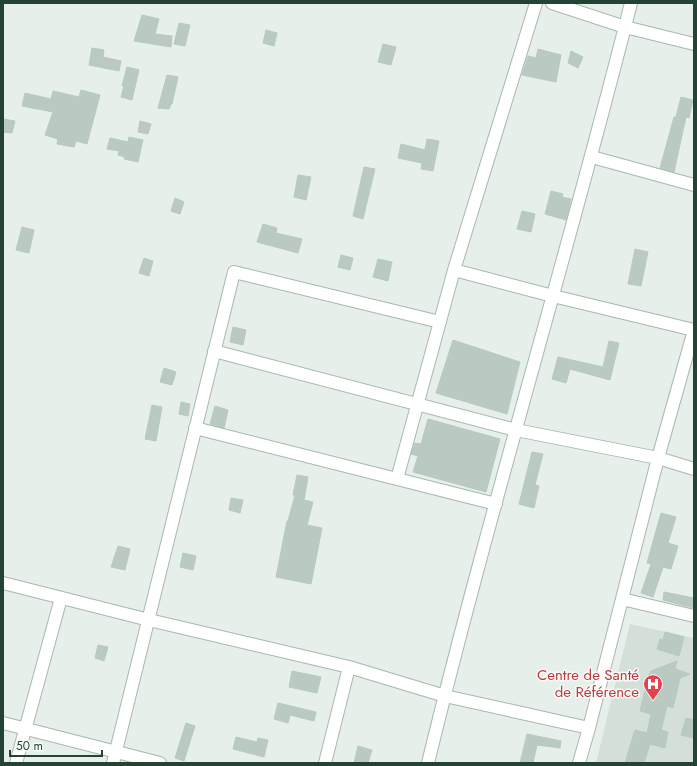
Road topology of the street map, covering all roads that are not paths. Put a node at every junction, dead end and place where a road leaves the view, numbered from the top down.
1 (536, 3) edge
2 (552, 3) edge
3 (631, 3) edge
4 (625, 27) junction
5 (694, 44) edge
6 (592, 157) junction
7 (694, 185) edge
8 (454, 270) junction
9 (553, 296) junction
10 (440, 322) junction
11 (694, 330) edge
12 (214, 351) junction
13 (418, 404) junction
14 (196, 428) junction
15 (516, 430) junction
16 (658, 458) junction
17 (694, 469) edge
18 (397, 479) junction
19 (496, 504) junction
20 (3, 583) edge
21 (61, 598) junction
22 (622, 599) junction
23 (694, 616) edge
24 (148, 620) junction
25 (349, 667) junction
26 (445, 696) junction
27 (3, 723) edge
28 (589, 728) junction
29 (25, 729) junction
30 (115, 758) edge
31 (16, 763) edge
32 (160, 763) edge
33 (325, 763) edge
34 (428, 763) edge
35 (579, 763) edge

1 - 8 street
2 - 4 street
3 - 4 street
4 - 5 street
4 - 6 street
6 - 7 street
6 - 9 street
8 - 9 street
8 - 10 street
9 - 11 street
9 - 15 street
10 - 12 street
10 - 13 street
11 - 16 street
12 - 13 street
12 - 14 street
13 - 15 street
13 - 18 street
14 - 18 street
14 - 24 street
15 - 16 street
15 - 19 street
16 - 17 street
16 - 22 street
18 - 19 street
19 - 26 street
20 - 21 street
21 - 24 street
21 - 29 street
22 - 23 street
22 - 28 street
24 - 25 street
24 - 30 street
25 - 26 street
25 - 33 street
26 - 28 street
26 - 34 street
27 - 29 street
28 - 35 street
29 - 30 street
29 - 31 street
30 - 32 street

